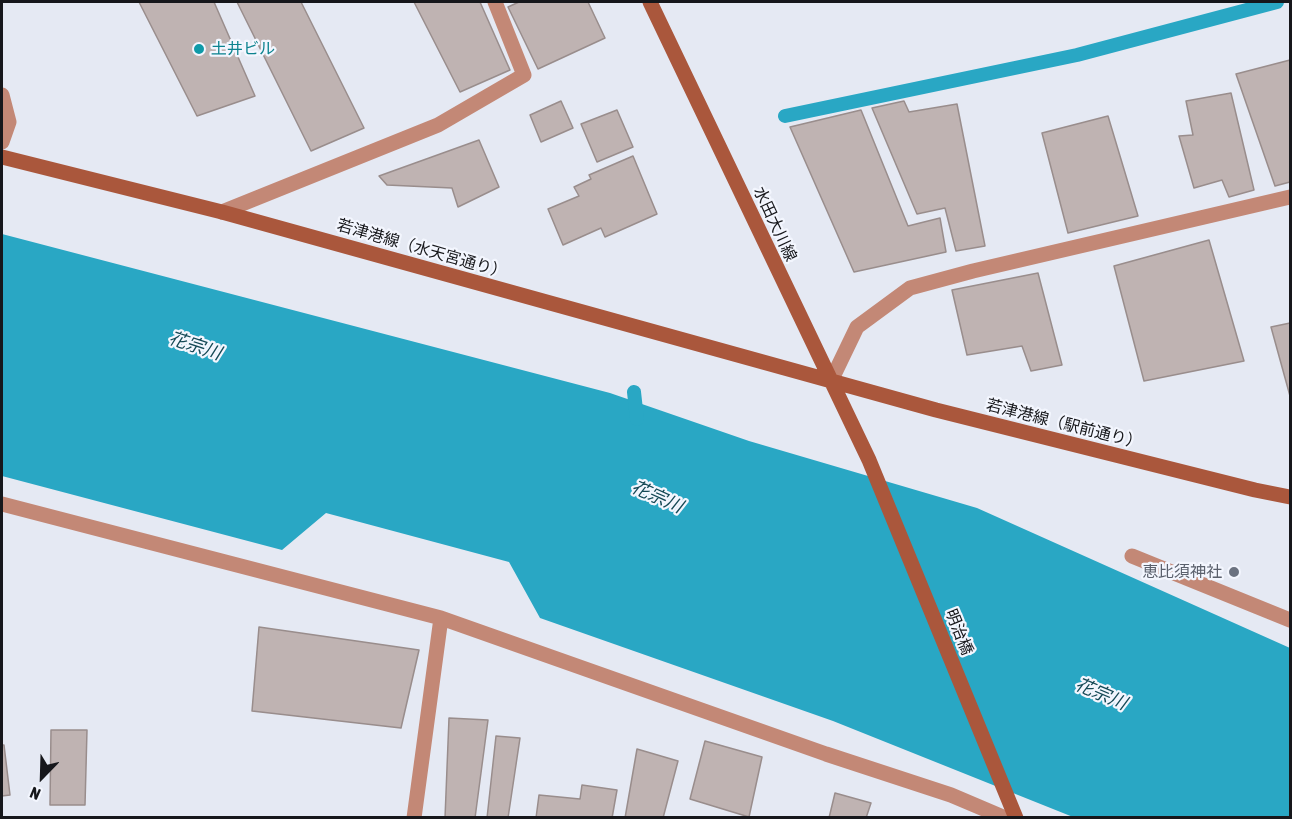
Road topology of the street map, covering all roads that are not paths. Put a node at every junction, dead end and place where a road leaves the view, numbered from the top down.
1 (495, 2) edge
2 (650, 2) edge
3 (2, 95) edge
4 (2, 142) edge
5 (2, 157) edge
6 (1290, 197) edge
7 (222, 212) junction
8 (831, 381) junction
9 (869, 460) joint
10 (1290, 496) edge
11 (2, 504) edge
12 (1132, 556) dead end
13 (441, 618) junction
14 (1290, 620) edge
15 (414, 818) edge
16 (1005, 818) edge
17 (1016, 818) edge

1 - 7 street
2 - 8 main road, 水田大川線
3 - 4 street
5 - 7 main road, 若津港線（水天宮通り）
6 - 8 street
7 - 8 main road, 若津港線（水天宮通り）
8 - 9 main road, 水田大川線
8 - 10 main road, 若津港線（駅前通り）
9 - 17 main road, 明治橋
11 - 13 street
12 - 14 street
13 - 15 street
13 - 16 street

